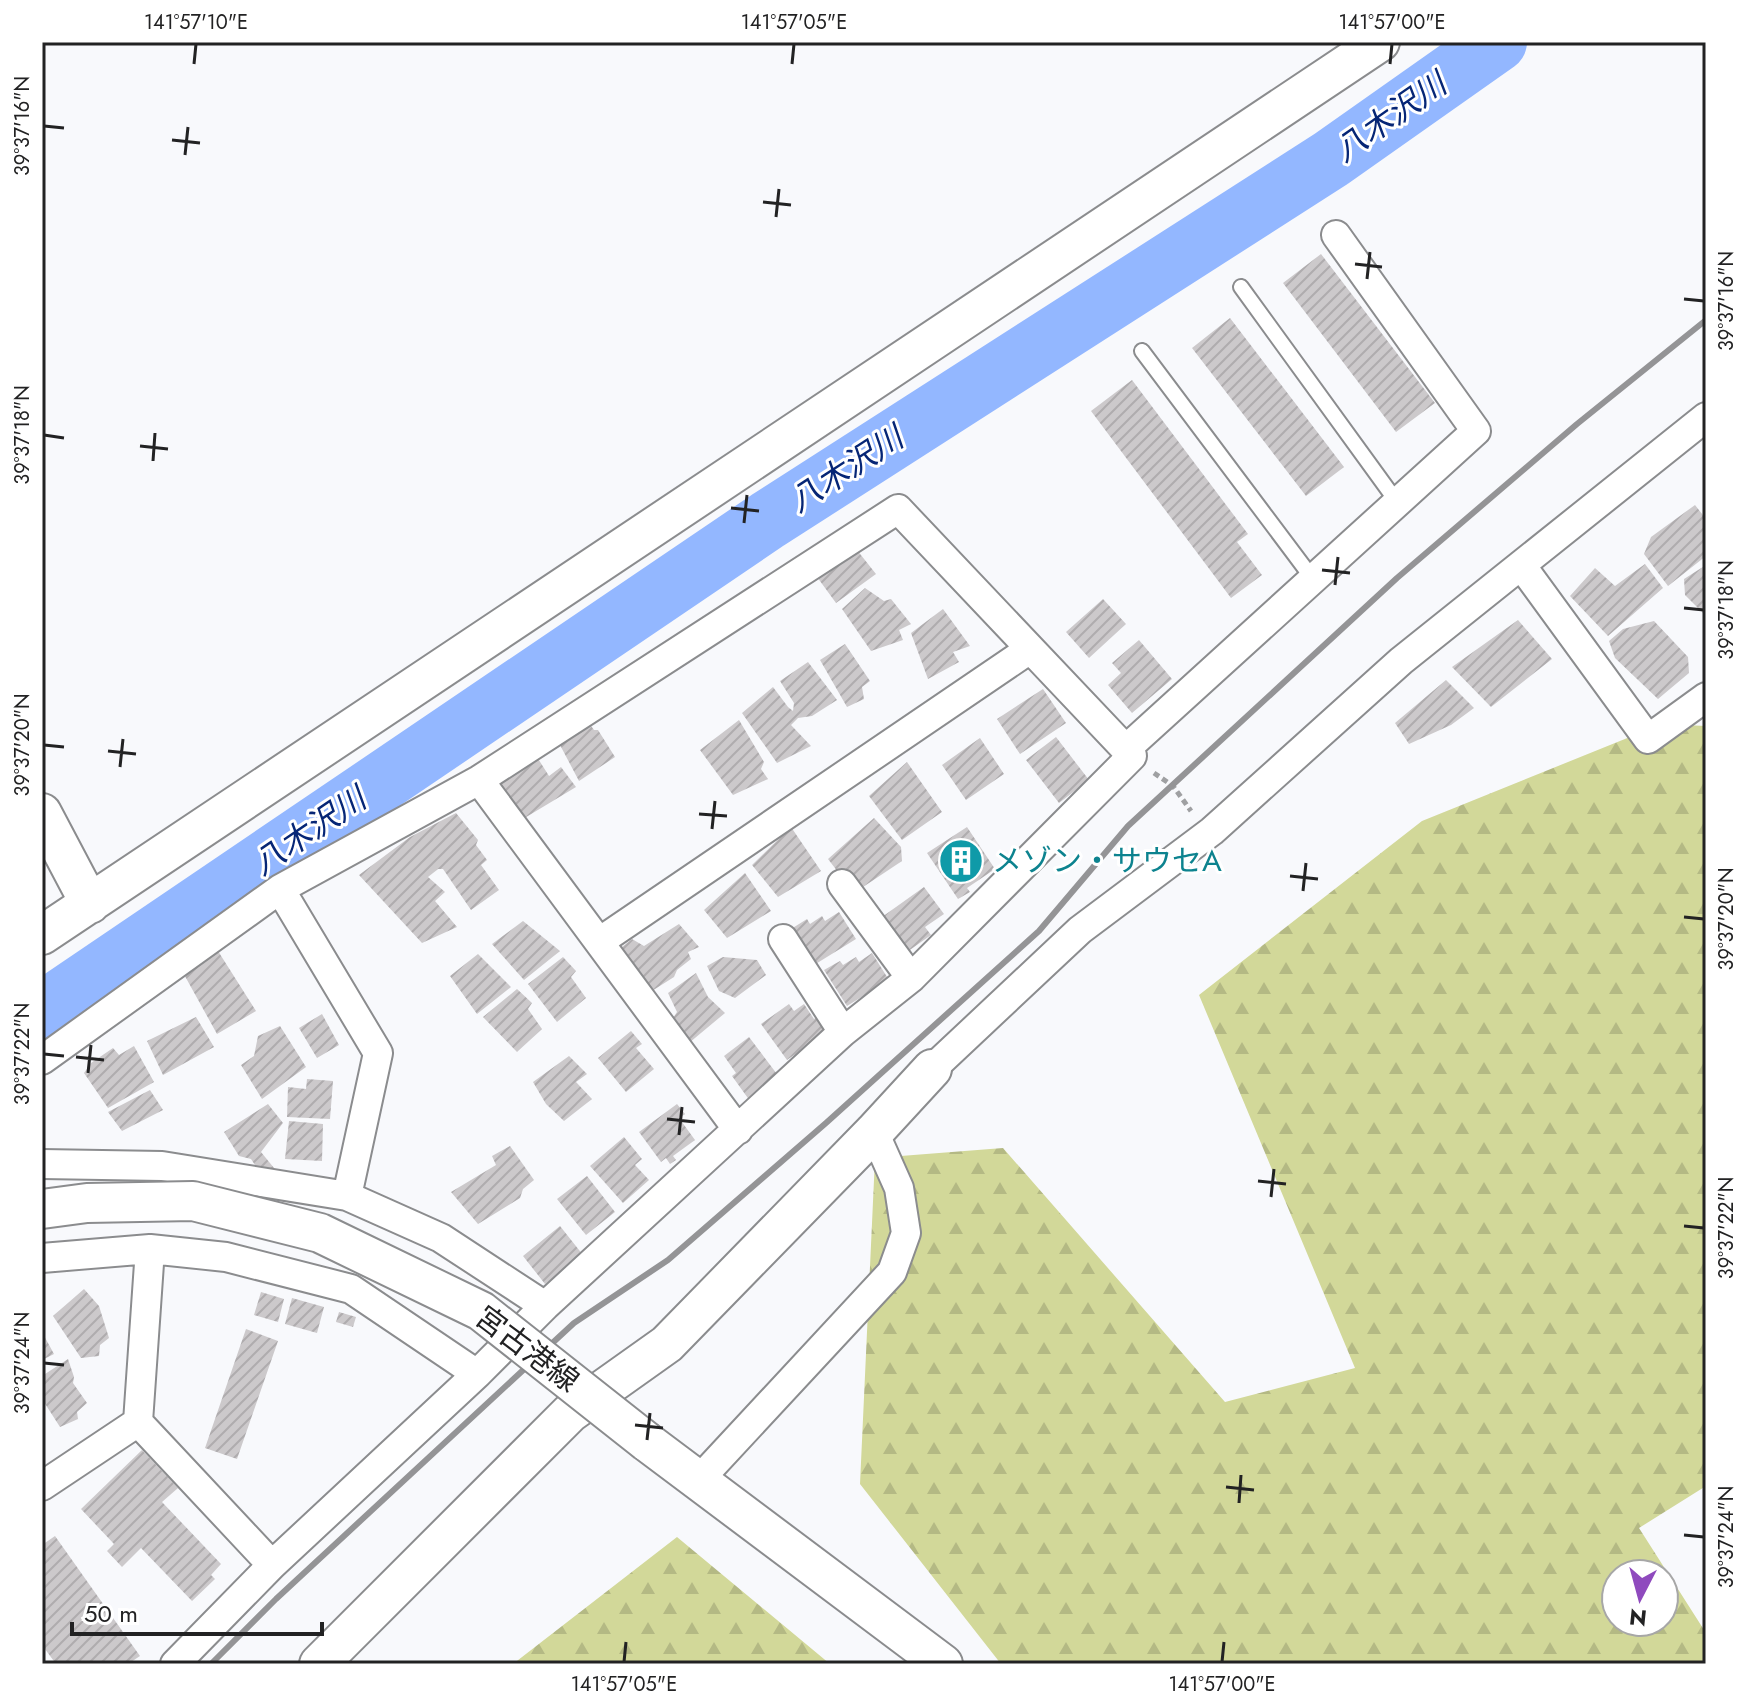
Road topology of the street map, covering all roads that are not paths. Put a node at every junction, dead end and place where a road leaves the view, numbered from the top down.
1 (1380, 42) edge
2 (1336, 235) dead end
3 (1241, 287) dead end
4 (1142, 351) dead end
5 (1706, 417) edge
6 (1397, 502) junction
7 (1521, 565) junction
8 (1313, 579) junction
9 (1030, 649) junction
10 (1706, 697) edge
11 (1128, 753) junction
12 (479, 780) junction
13 (42, 813) edge
14 (842, 884) dead end
15 (280, 889) junction
16 (90, 904) junction
17 (42, 935) edge
18 (783, 939) dead end
19 (599, 942) junction
20 (911, 978) junction
21 (843, 1032) junction
22 (42, 1060) edge
23 (932, 1069) joint
24 (738, 1130) junction
25 (874, 1132) junction
26 (42, 1164) edge
27 (347, 1196) junction
28 (42, 1209) edge
29 (150, 1249) junction
30 (42, 1258) edge
31 (545, 1306) junction
32 (477, 1374) junction
33 (138, 1422) junction
34 (697, 1482) junction
35 (42, 1486) edge
36 (272, 1565) junction
37 (175, 1664) edge
38 (319, 1664) edge
39 (943, 1664) edge

1 - 16 street
2 - 6 street
3 - 6 lane
4 - 8 lane
5 - 7 street
6 - 8 street
7 - 10 street
7 - 23 street
8 - 11 street
9 - 11 street
9 - 12 street
9 - 19 street
11 - 20 street
12 - 15 street
12 - 19 street
13 - 16 street
14 - 20 street
15 - 22 street
15 - 27 street
16 - 17 street
18 - 21 street
19 - 24 street
20 - 21 street
21 - 24 street
23 - 25 street
24 - 31 street
25 - 34 street
25 - 38 street
26 - 27 street
27 - 31 street
28 - 34 street, 宮古港線, bridge
29 - 30 street
29 - 32 street
29 - 33 street
31 - 32 street
32 - 36 street
33 - 35 street
33 - 36 street
34 - 39 street, 宮古港線
36 - 37 street

